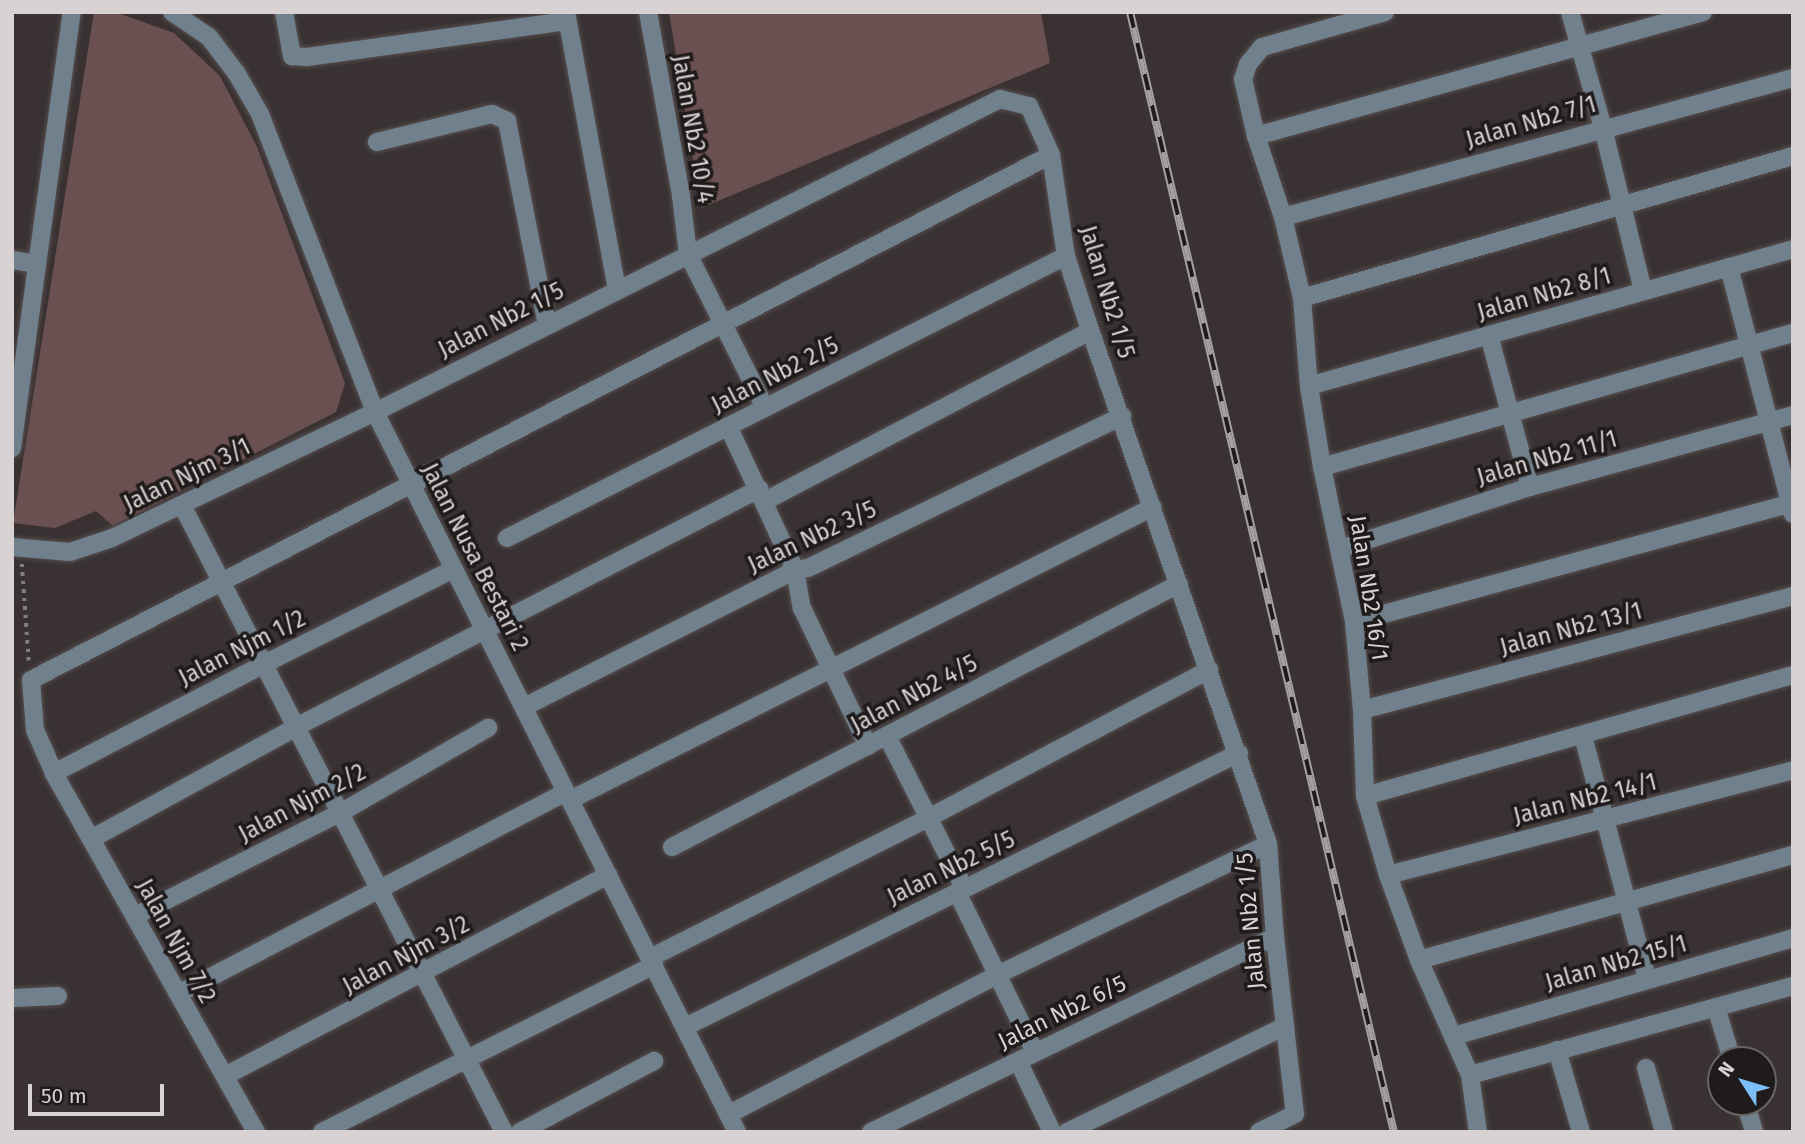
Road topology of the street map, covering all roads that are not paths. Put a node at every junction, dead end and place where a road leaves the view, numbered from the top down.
1 (72, 12) edge
2 (172, 12) edge
3 (284, 12) edge
4 (648, 12) edge
5 (1385, 12) edge
6 (1570, 12) edge
7 (1703, 12) edge
8 (566, 16) edge
9 (196, 18) edge
10 (1324, 21) edge
11 (1579, 46) junction
12 (1793, 78) edge
13 (1603, 128) junction
14 (1256, 136) junction
15 (377, 142) dead end
16 (1051, 155) junction
17 (1793, 156) edge
18 (1622, 205) junction
19 (1283, 217) junction
20 (1793, 249) edge
21 (688, 254) junction
22 (1066, 256) junction
23 (12, 260) edge
24 (37, 264) junction
25 (1729, 267) junction
26 (617, 289) junction
27 (1643, 291) junction
28 (1302, 298) junction
29 (547, 324) junction
30 (723, 324) junction
31 (1090, 331) junction
32 (1793, 333) edge
33 (1489, 335) junction
34 (1750, 347) junction
35 (1309, 386) junction
36 (765, 408) junction
37 (375, 412) junction
38 (1509, 413) junction
39 (1793, 415) edge
40 (1122, 416) junction
41 (1769, 421) junction
42 (728, 426) junction
43 (12, 448) edge
44 (1322, 467) junction
45 (411, 484) junction
46 (1530, 487) junction
47 (762, 495) junction
48 (182, 505) junction
49 (1153, 507) junction
50 (1792, 507) edge
51 (507, 538) dead end
52 (16, 547) edge
53 (1340, 549) junction
54 (454, 569) junction
55 (795, 570) junction
56 (222, 582) junction
57 (1179, 584) junction
58 (1793, 596) edge
59 (1354, 622) junction
60 (485, 631) junction
61 (264, 664) junction
62 (831, 668) junction
63 (1209, 670) junction
64 (1793, 675) edge
65 (524, 708) junction
66 (1362, 710) junction
67 (296, 727) junction
68 (488, 728) dead end
69 (887, 736) junction
70 (1583, 736) junction
71 (868, 746) junction
72 (1239, 753) junction
73 (1793, 770) edge
74 (54, 774) junction
75 (568, 796) junction
76 (1366, 796) junction
77 (340, 813) junction
78 (928, 818) junction
79 (1604, 820) junction
80 (91, 839) junction
81 (1268, 844) junction
82 (672, 847) dead end
83 (1793, 855) edge
84 (608, 875) junction
85 (1388, 875) junction
86 (379, 889) junction
87 (961, 890) junction
88 (1626, 902) junction
89 (135, 916) junction
90 (1275, 937) junction
91 (1793, 938) edge
92 (1419, 960) junction
93 (652, 961) junction
94 (423, 974) junction
95 (997, 975) junction
96 (1647, 979) junction
97 (1793, 986) edge
98 (178, 994) junction
99 (58, 996) dead end
100 (12, 998) edge
101 (1716, 1007) junction
102 (1285, 1026) junction
103 (685, 1027) junction
104 (1454, 1036) junction
105 (1728, 1046) edge
106 (1557, 1050) junction
107 (1035, 1052) junction
108 (467, 1059) junction
109 (654, 1061) dead end
110 (1018, 1061) junction
111 (1646, 1068) dead end
112 (1469, 1075) junction
113 (225, 1076) junction
114 (729, 1114) junction
115 (256, 1132) edge
116 (322, 1132) edge
117 (504, 1132) edge
118 (520, 1132) edge
119 (738, 1132) edge
120 (871, 1132) edge
121 (1052, 1132) edge
122 (1067, 1132) edge
123 (1259, 1132) edge
124 (1478, 1132) edge
125 (1581, 1132) edge
126 (1664, 1132) edge

1 - 24 street
2 - 9 street, Jalan Nusa Bestari 2
3 - 8 street
4 - 21 street, Jalan Nb2 10/4
5 - 10 street
6 - 11 street
7 - 11 street
8 - 26 street
9 - 37 street, Jalan Nusa Bestari 2
10 - 14 street, Jalan Nb2 16/1
11 - 13 street
11 - 14 street
12 - 13 street, Jalan Nb2 7/1
13 - 18 street
13 - 19 street, Jalan Nb2 7/1
14 - 19 street, Jalan Nb2 16/1
15 - 29 street
16 - 21 street, Jalan Nb2 1/5
16 - 22 street, Jalan Nb2 1/5
16 - 30 street
17 - 18 street
18 - 27 street
18 - 28 street
19 - 28 street, Jalan Nb2 16/1
20 - 25 street, Jalan Nb2 8/1
21 - 26 street, Jalan Nb2 1/5
21 - 30 street, Jalan Nb2 10/4
22 - 31 street, Jalan Nb2 1/5
22 - 36 street, Jalan Nb2 2/5
23 - 24 street
24 - 43 street
25 - 27 street, Jalan Nb2 8/1
25 - 34 street
26 - 29 street, Jalan Nb2 1/5
27 - 33 street, Jalan Nb2 8/1
28 - 35 street, Jalan Nb2 16/1
29 - 37 street, Jalan Nb2 1/5
30 - 36 street, Jalan Nb2 10/4
30 - 45 street
31 - 40 street, Jalan Nb2 1/5
31 - 47 street
32 - 34 street
33 - 35 street, Jalan Nb2 8/1
33 - 38 street
34 - 38 street
34 - 41 street
35 - 44 street, Jalan Nb2 16/1
36 - 42 street, Jalan Nb2 2/5
37 - 45 street, Jalan Nusa Bestari 2
37 - 48 street, Jalan Njm 3/1
38 - 44 street
38 - 46 street
39 - 41 street, Jalan Nb2 11/1
40 - 49 street, Jalan Nb2 1/5
40 - 55 street, Jalan Nb2 3/5
41 - 46 street, Jalan Nb2 11/1
41 - 50 street
42 - 47 street
42 - 51 street, Jalan Nb2 2/5
44 - 53 street, Jalan Nb2 16/1
45 - 54 street, Jalan Nusa Bestari 2
45 - 56 street
46 - 53 street, Jalan Nb2 11/1
47 - 55 street
47 - 60 street
48 - 52 street, Jalan Njm 3/1
48 - 56 street
49 - 57 street, Jalan Nb2 1/5
49 - 62 street
50 - 59 street
53 - 59 street, Jalan Nb2 16/1
54 - 60 street, Jalan Nusa Bestari 2
54 - 61 street, Jalan Njm 1/2
55 - 62 street
55 - 65 street, Jalan Nb2 3/5
56 - 61 street
56 - 74 street, Jalan Njm 7/2
57 - 63 street, Jalan Nb2 1/5
57 - 69 street, Jalan Nb2 4/5
58 - 66 street, Jalan Nb2 13/1
59 - 66 street, Jalan Nb2 16/1
60 - 65 street, Jalan Nusa Bestari 2
60 - 67 street
61 - 67 street
61 - 74 street, Jalan Njm 1/2
62 - 71 street
62 - 75 street
63 - 72 street, Jalan Nb2 1/5
63 - 78 street
64 - 70 street
65 - 75 street, Jalan Nusa Bestari 2
66 - 76 street, Jalan Nb2 16/1
67 - 77 street
67 - 80 street
68 - 77 street, Jalan Njm 2/2
69 - 71 street, Jalan Nb2 4/5
69 - 78 street
70 - 76 street
70 - 79 street
71 - 82 street, Jalan Nb2 4/5
72 - 81 street, Jalan Nb2 1/5
72 - 87 street, Jalan Nb2 5/5
73 - 79 street, Jalan Nb2 14/1
74 - 80 street, Jalan Njm 7/2
75 - 84 street, Jalan Nusa Bestari 2
75 - 86 street
76 - 85 street, Jalan Nb2 16/1
77 - 86 street
77 - 89 street, Jalan Njm 2/2
78 - 87 street
78 - 93 street
79 - 85 street, Jalan Nb2 14/1
79 - 88 street
80 - 89 street, Jalan Njm 7/2
81 - 90 street, Jalan Nb2 1/5
81 - 95 street
83 - 88 street
84 - 93 street, Jalan Nusa Bestari 2
84 - 94 street, Jalan Njm 3/2
85 - 92 street, Jalan Nb2 16/1
86 - 94 street
86 - 98 street
87 - 95 street
87 - 103 street, Jalan Nb2 5/5
88 - 92 street
88 - 96 street
89 - 98 street, Jalan Njm 7/2
90 - 102 street, Jalan Nb2 1/5
90 - 107 street, Jalan Nb2 6/5
91 - 96 street, Jalan Nb2 15/1
92 - 104 street, Jalan Nb2 16/1
93 - 103 street, Jalan Nusa Bestari 2
93 - 108 street
94 - 108 street
94 - 113 street, Jalan Njm 3/2
95 - 107 street
95 - 114 street
96 - 104 street, Jalan Nb2 15/1
97 - 101 street
98 - 113 street, Jalan Njm 7/2
99 - 100 street
101 - 105 street
101 - 106 street
102 - 122 street
102 - 123 street, Jalan Nb2 1/5
103 - 114 street, Jalan Nusa Bestari 2
104 - 112 street, Jalan Nb2 16/1
106 - 112 street
106 - 125 street
107 - 110 street, Jalan Nb2 6/5
108 - 116 street
108 - 117 street
109 - 118 street
110 - 120 street, Jalan Nb2 6/5
110 - 121 street
111 - 126 street
112 - 124 street, Jalan Nb2 16/1
113 - 115 street, Jalan Njm 7/2
114 - 119 street, Jalan Nusa Bestari 2

